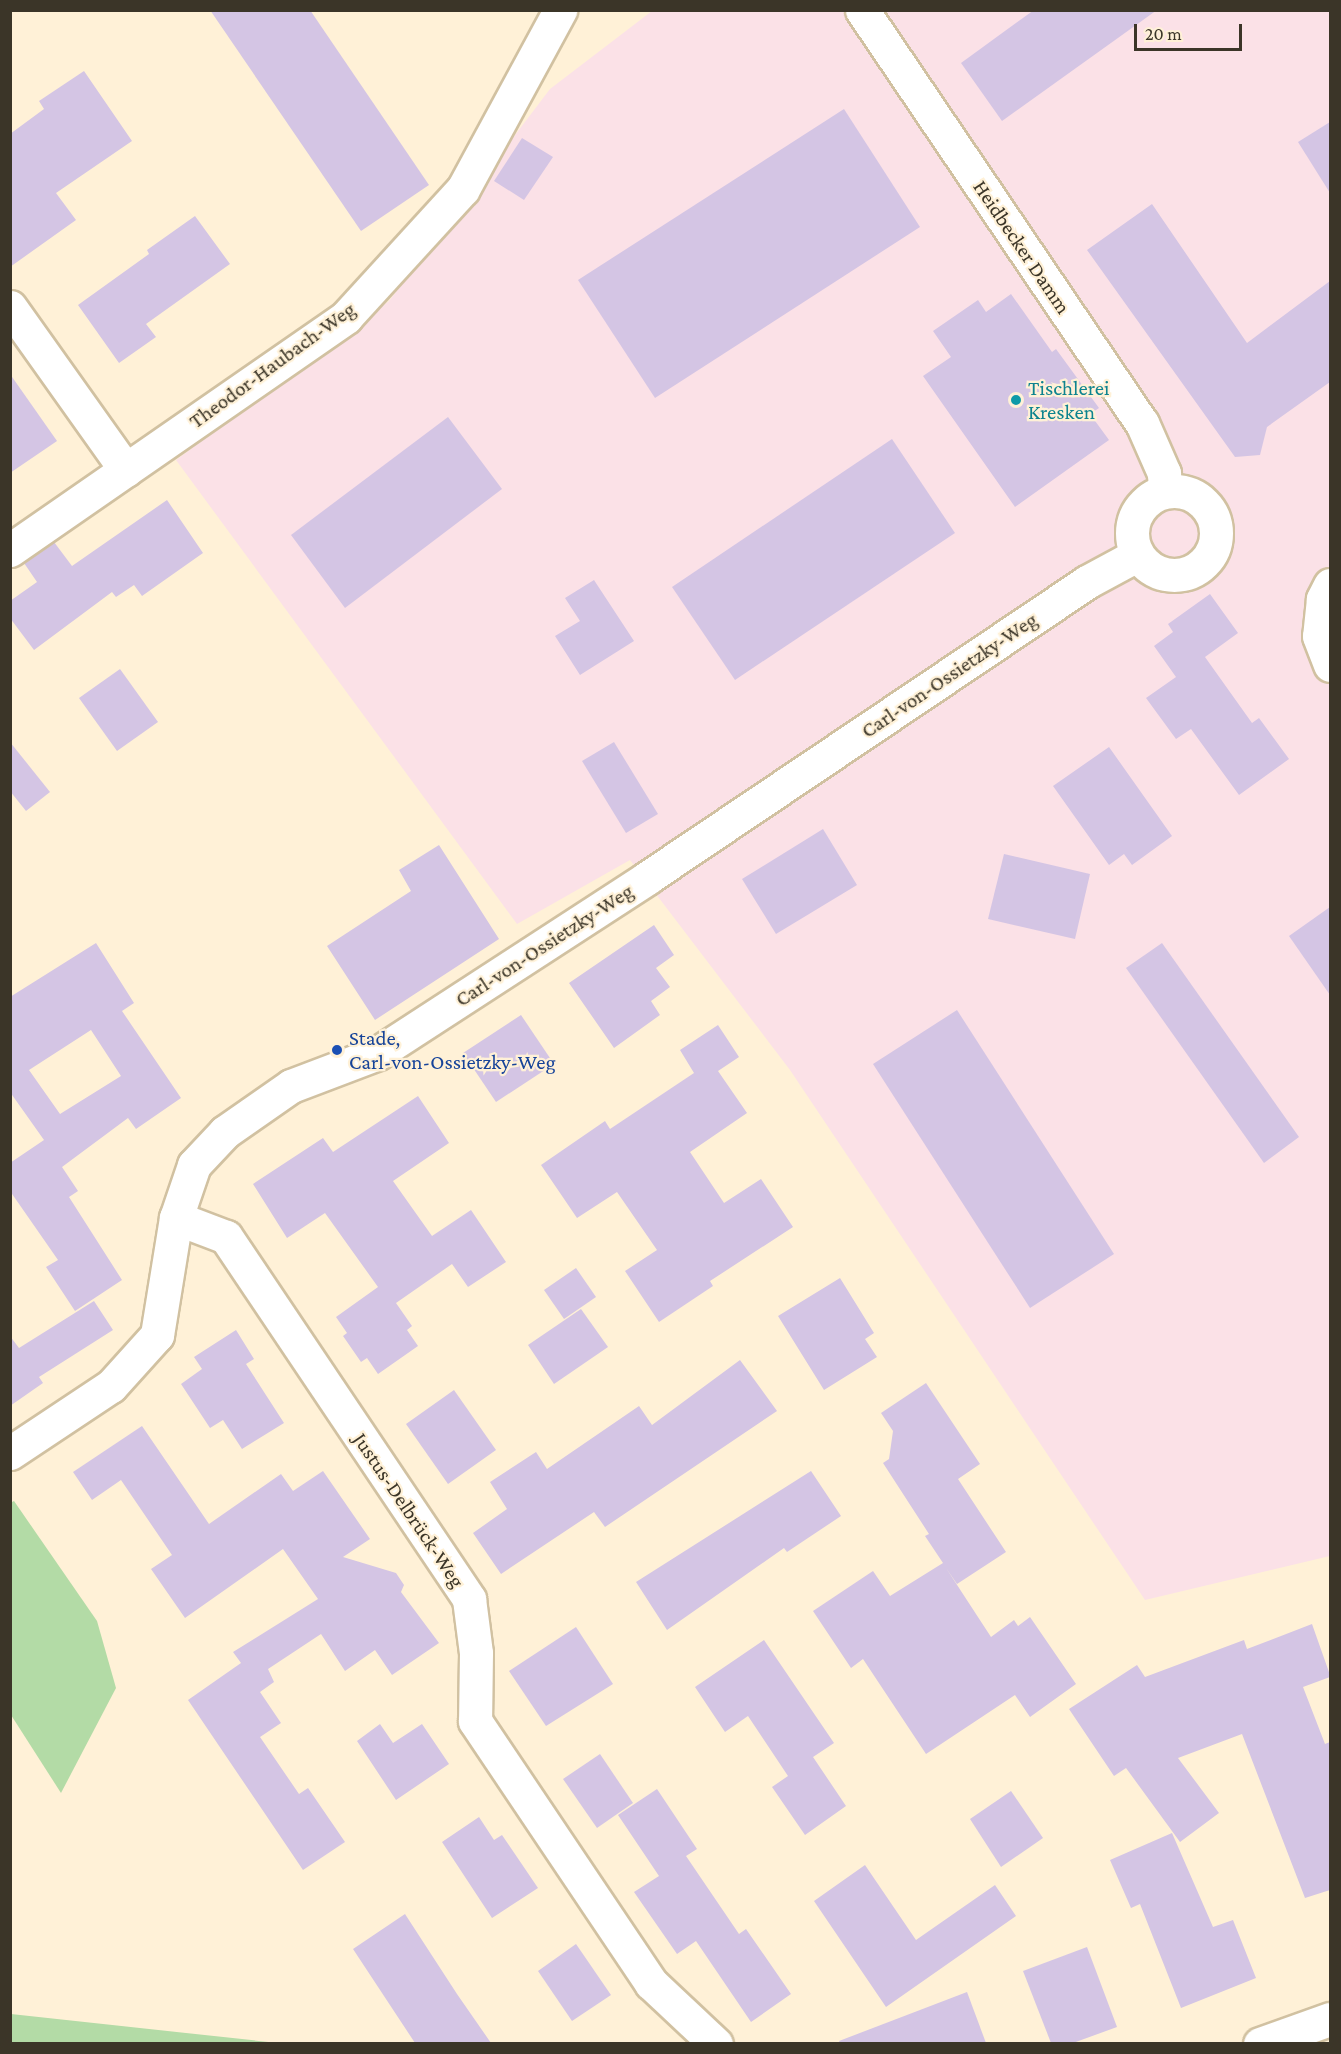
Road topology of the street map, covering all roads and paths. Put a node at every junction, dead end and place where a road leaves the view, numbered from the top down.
1 (560, 10) edge
2 (862, 10) edge
3 (10, 307) edge
4 (126, 470) junction
5 (1165, 491) junction
6 (10, 550) edge
7 (1137, 555) junction
8 (1330, 585) edge
9 (1330, 665) edge
10 (176, 1218) junction
11 (10, 1453) edge
12 (1330, 2019) edge
13 (716, 2043) edge
14 (1260, 2043) edge

1 - 4 street, Theodor-Haubach-Weg
2 - 5 street, Heidbecker Damm
3 - 4 street
4 - 6 street, Theodor-Haubach-Weg
5 - 7 street
5 - 7 street
7 - 10 street, Carl-von-Ossietzky-Weg
8 - 9 street
10 - 11 street, Carl-von-Ossietzky-Weg
10 - 13 street, Justus-Delbrück-Weg
12 - 14 street

